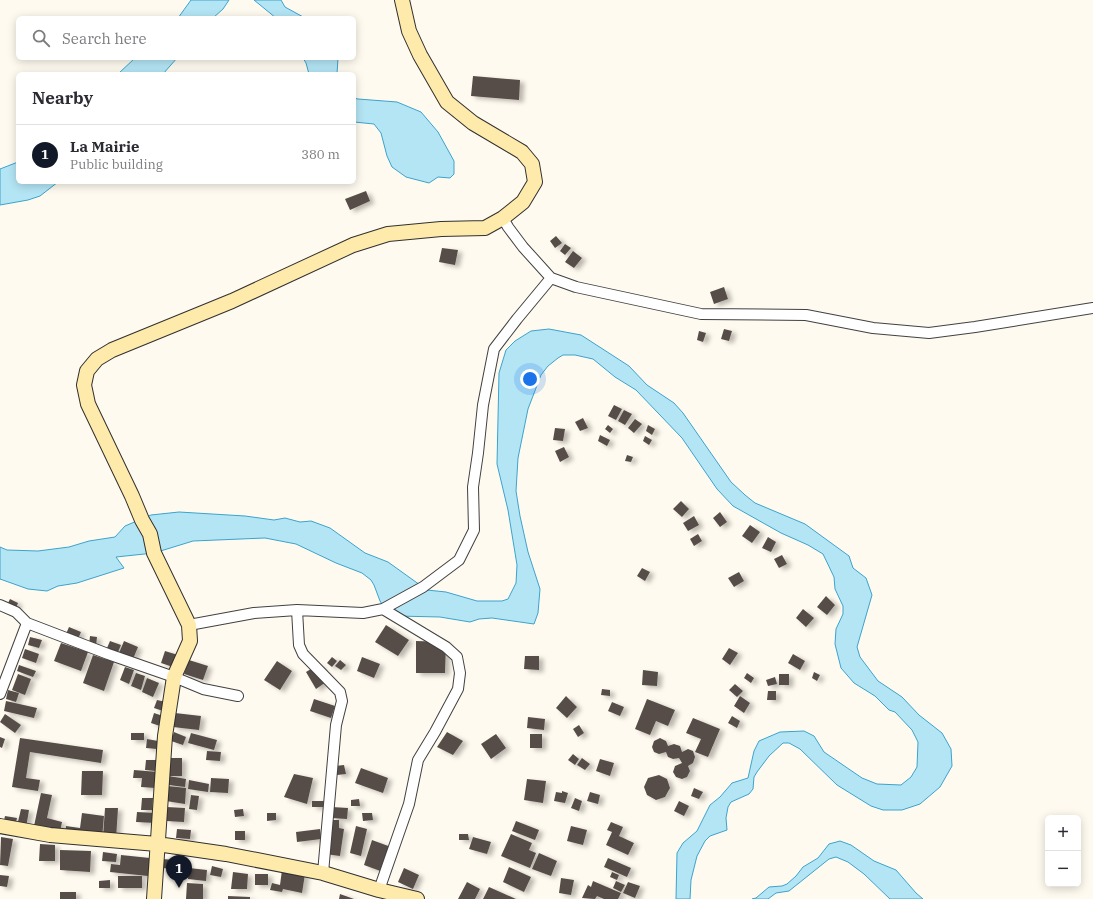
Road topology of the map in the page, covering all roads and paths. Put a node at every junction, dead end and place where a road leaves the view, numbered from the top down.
1 (402, 0) edge
2 (503, 218) junction
3 (551, 278) junction
4 (1093, 308) edge
5 (0, 604) edge
6 (383, 609) junction
7 (297, 610) junction
8 (27, 623) junction
9 (188, 625) junction
10 (174, 677) junction
11 (0, 694) edge
12 (238, 696) dead end
13 (0, 826) edge
14 (157, 844) junction
15 (323, 873) junction
16 (379, 890) junction
17 (154, 899) edge
18 (417, 899) edge

1 - 2 street
2 - 3 street
2 - 9 street
3 - 4 street
3 - 6 street
5 - 8 street
6 - 7 street
6 - 16 street
7 - 9 street
7 - 15 street
8 - 10 street
8 - 11 street
9 - 10 street
10 - 12 street
10 - 14 street
13 - 14 street
14 - 15 street
14 - 17 street
15 - 16 street
16 - 18 street

